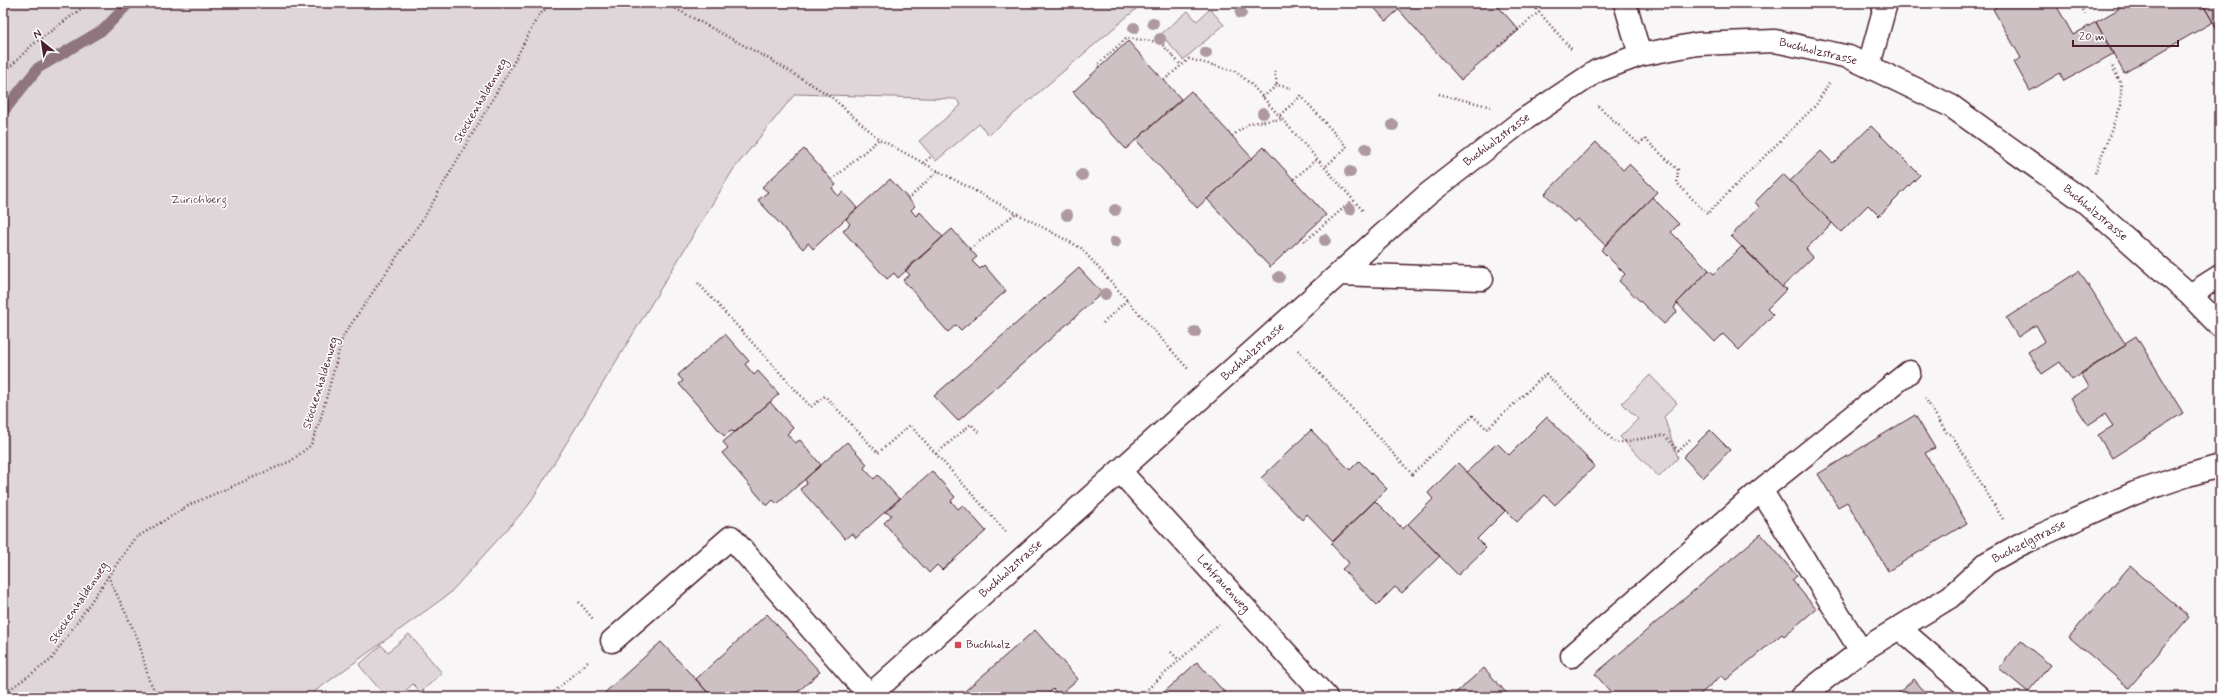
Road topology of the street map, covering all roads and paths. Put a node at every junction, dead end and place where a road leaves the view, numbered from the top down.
1 (89, 3) edge
2 (552, 3) edge
3 (665, 3) edge
4 (1531, 3) edge
5 (1625, 3) edge
6 (1886, 3) edge
7 (2079, 3) edge
8 (1539, 12) junction
9 (2085, 14) dead end
10 (1499, 46) dead end
11 (1575, 53) dead end
12 (1640, 55) junction
13 (2111, 64) dead end
14 (1181, 65) junction
15 (1869, 66) junction
16 (1100, 67) dead end
17 (1275, 71) dead end
18 (3, 74) edge
19 (1164, 80) dead end
20 (1830, 81) dead end
21 (1277, 85) junction
22 (1291, 88) dead end
23 (1439, 94) dead end
24 (1263, 98) junction
25 (1597, 104) dead end
26 (1494, 109) dead end
27 (1280, 115) junction
28 (1283, 119) junction
29 (1232, 136) dead end
30 (879, 139) junction
31 (932, 156) dead end
32 (1318, 158) junction
33 (923, 163) junction
34 (1325, 166) junction
35 (938, 171) junction
36 (1294, 179) dead end
37 (2093, 179) dead end
38 (832, 180) dead end
39 (908, 199) dead end
40 (1353, 200) junction
41 (1016, 213) junction
42 (1366, 214) dead end
43 (1302, 237) dead end
44 (970, 249) dead end
45 (1340, 274) junction
46 (2220, 276) edge
47 (1482, 279) dead end
48 (698, 283) dead end
49 (2190, 295) junction
50 (1127, 300) junction
51 (1103, 323) dead end
52 (2220, 326) edge
53 (1297, 348) dead end
54 (1908, 372) joint
55 (1194, 374) dead end
56 (979, 433) dead end
57 (1691, 438) dead end
58 (936, 454) junction
59 (2220, 466) edge
60 (1120, 471) junction
61 (1761, 490) junction
62 (1011, 538) dead end
63 (2018, 545) junction
64 (108, 576) junction
65 (1225, 618) dead end
66 (1899, 628) junction
67 (612, 641) joint
68 (1861, 651) junction
69 (1171, 652) dead end
70 (1572, 656) dead end
71 (1179, 660) junction
72 (3, 694) edge
73 (869, 696) edge
74 (158, 697) edge
75 (548, 697) edge
76 (1139, 697) edge
77 (1326, 697) edge
78 (1801, 697) edge
79 (1979, 697) edge

1 - 18 path
2 - 64 path, Stöckenhaldenweg
3 - 30 path
4 - 8 path
5 - 12 street
6 - 15 street
7 - 9 path
8 - 10 path
8 - 11 path
12 - 15 street, Buchholzstrasse
12 - 45 street, Buchholzstrasse
13 - 37 path
14 - 16 path
14 - 19 path
14 - 24 path
15 - 49 street, Buchholzstrasse
17 - 21 path
20 - 25 path
21 - 22 path
21 - 24 path
23 - 26 path
24 - 27 path
27 - 28 path
27 - 34 path
28 - 29 path
28 - 32 path
30 - 33 path
30 - 38 path
31 - 33 path
32 - 34 path
32 - 36 path
33 - 35 path
34 - 40 path
35 - 39 path
35 - 41 path
40 - 42 path
40 - 43 path
41 - 44 path
41 - 50 path
45 - 47 street
45 - 60 street, Buchholzstrasse
46 - 49 street
48 - 58 path
49 - 52 street, Buchholzstrasse
50 - 51 path
50 - 55 path
53 - 57 path
54 - 61 street
54 - 63 path
56 - 58 path
58 - 62 path
59 - 63 street, Buchzelgstrasse
60 - 73 street, Buchholzstrasse
60 - 77 street, Lehfrauenweg
61 - 68 street
61 - 70 street
63 - 66 street, Buchzelgstrasse
64 - 72 path, Stöckenhaldenweg
64 - 74 path
65 - 71 path
66 - 68 street, Buchzelgstrasse
66 - 79 street
67 - 73 street
67 - 75 path
68 - 78 street, Buchzelgstrasse
69 - 71 path
71 - 76 path

